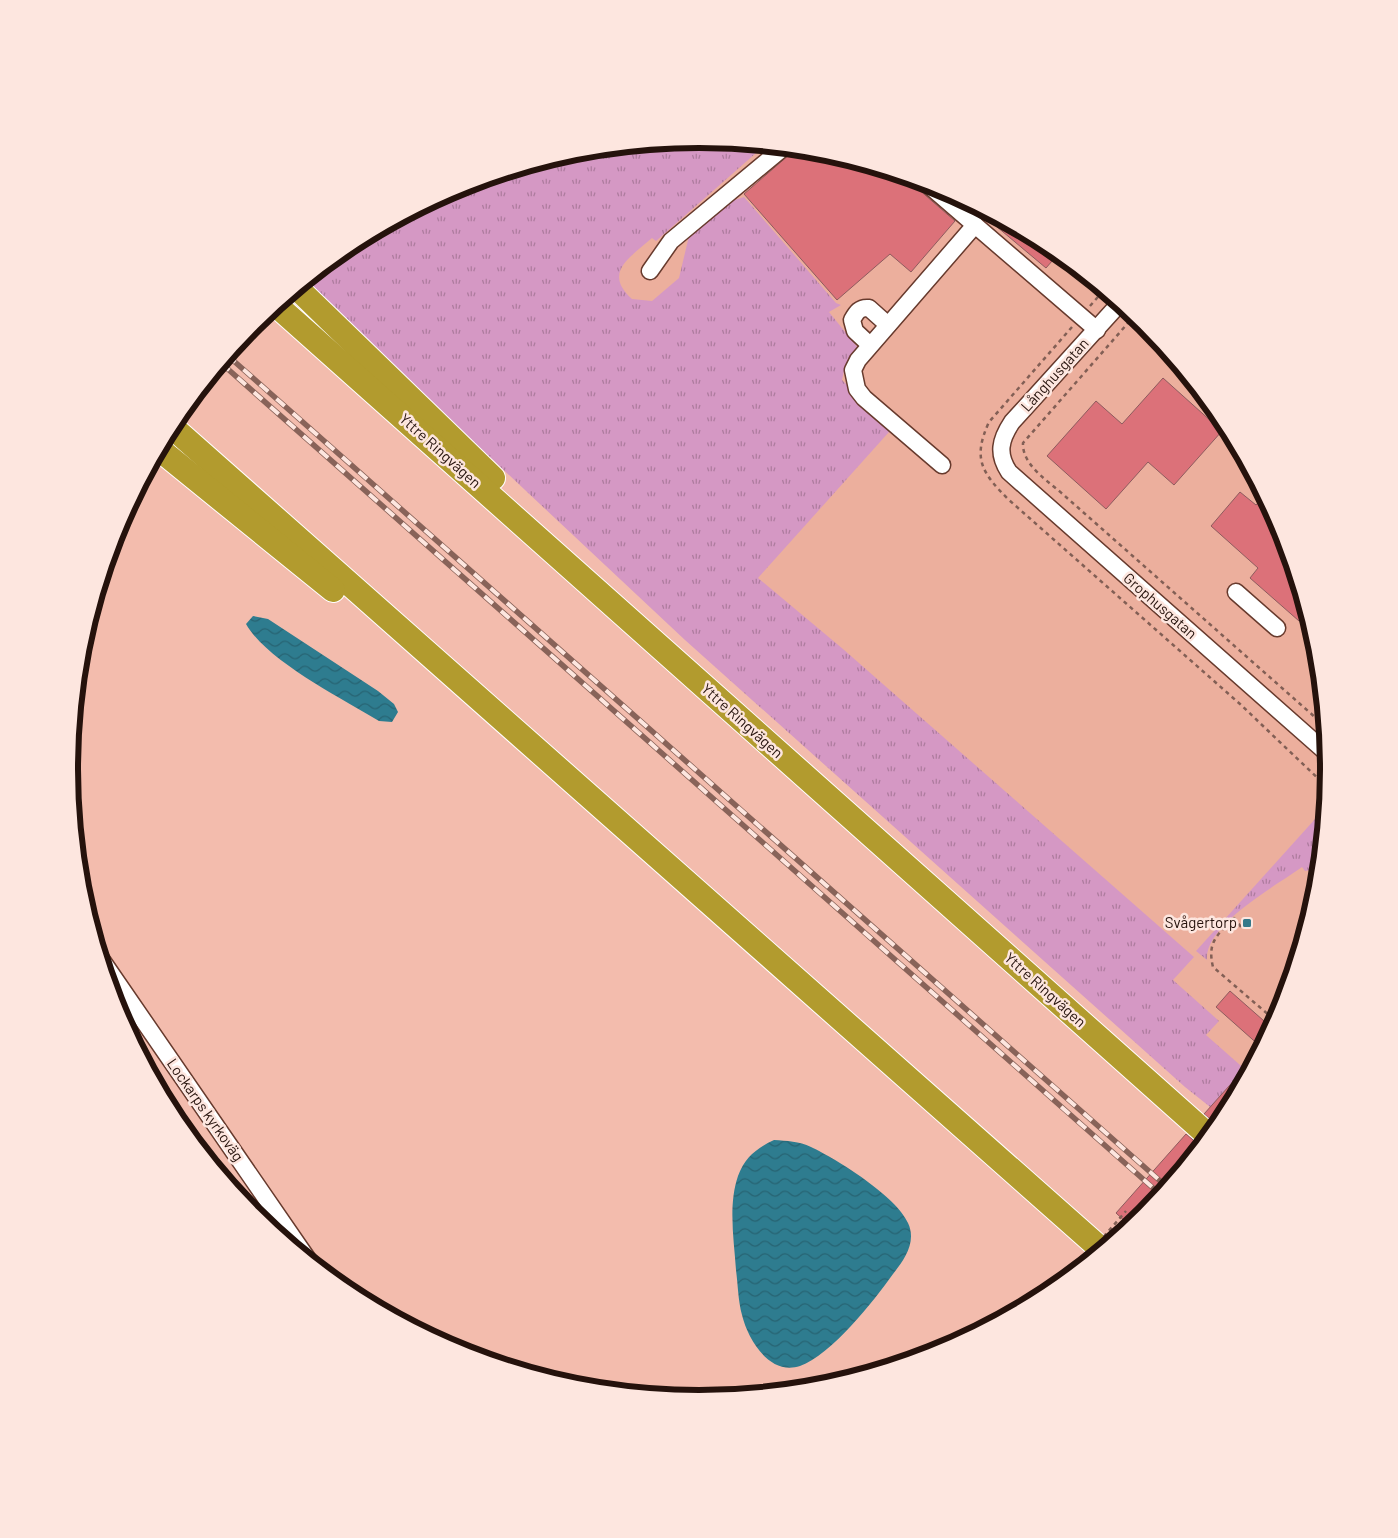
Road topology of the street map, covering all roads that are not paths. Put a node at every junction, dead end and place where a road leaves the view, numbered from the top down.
1 (777, 153) edge
2 (944, 198) edge
3 (975, 225) junction
4 (650, 271) dead end
5 (301, 292) edge
6 (1116, 308) edge
7 (282, 309) edge
8 (888, 325) junction
9 (1097, 330) junction
10 (870, 345) junction
11 (177, 432) edge
12 (1000, 452) joint
13 (164, 453) edge
14 (942, 465) dead end
15 (1236, 592) dead end
16 (1276, 628) dead end
17 (759, 735) junction
18 (1319, 746) edge
19 (547, 758) junction
20 (113, 976) edge
21 (1204, 1131) edge
22 (297, 1243) edge
23 (1097, 1246) edge

1 - 4 street
2 - 3 street
3 - 8 street
3 - 9 street
5 - 17 highway
6 - 9 street, Långhusgatan
7 - 17 highway, Yttre Ringvägen
8 - 10 street
8 - 10 street
9 - 12 street, Långhusgatan
10 - 14 street
11 - 19 highway
12 - 18 street, Grophusgatan
13 - 19 highway
15 - 16 street
17 - 21 highway, Yttre Ringvägen
19 - 23 highway
20 - 22 street, Lockarps kyrkoväg

